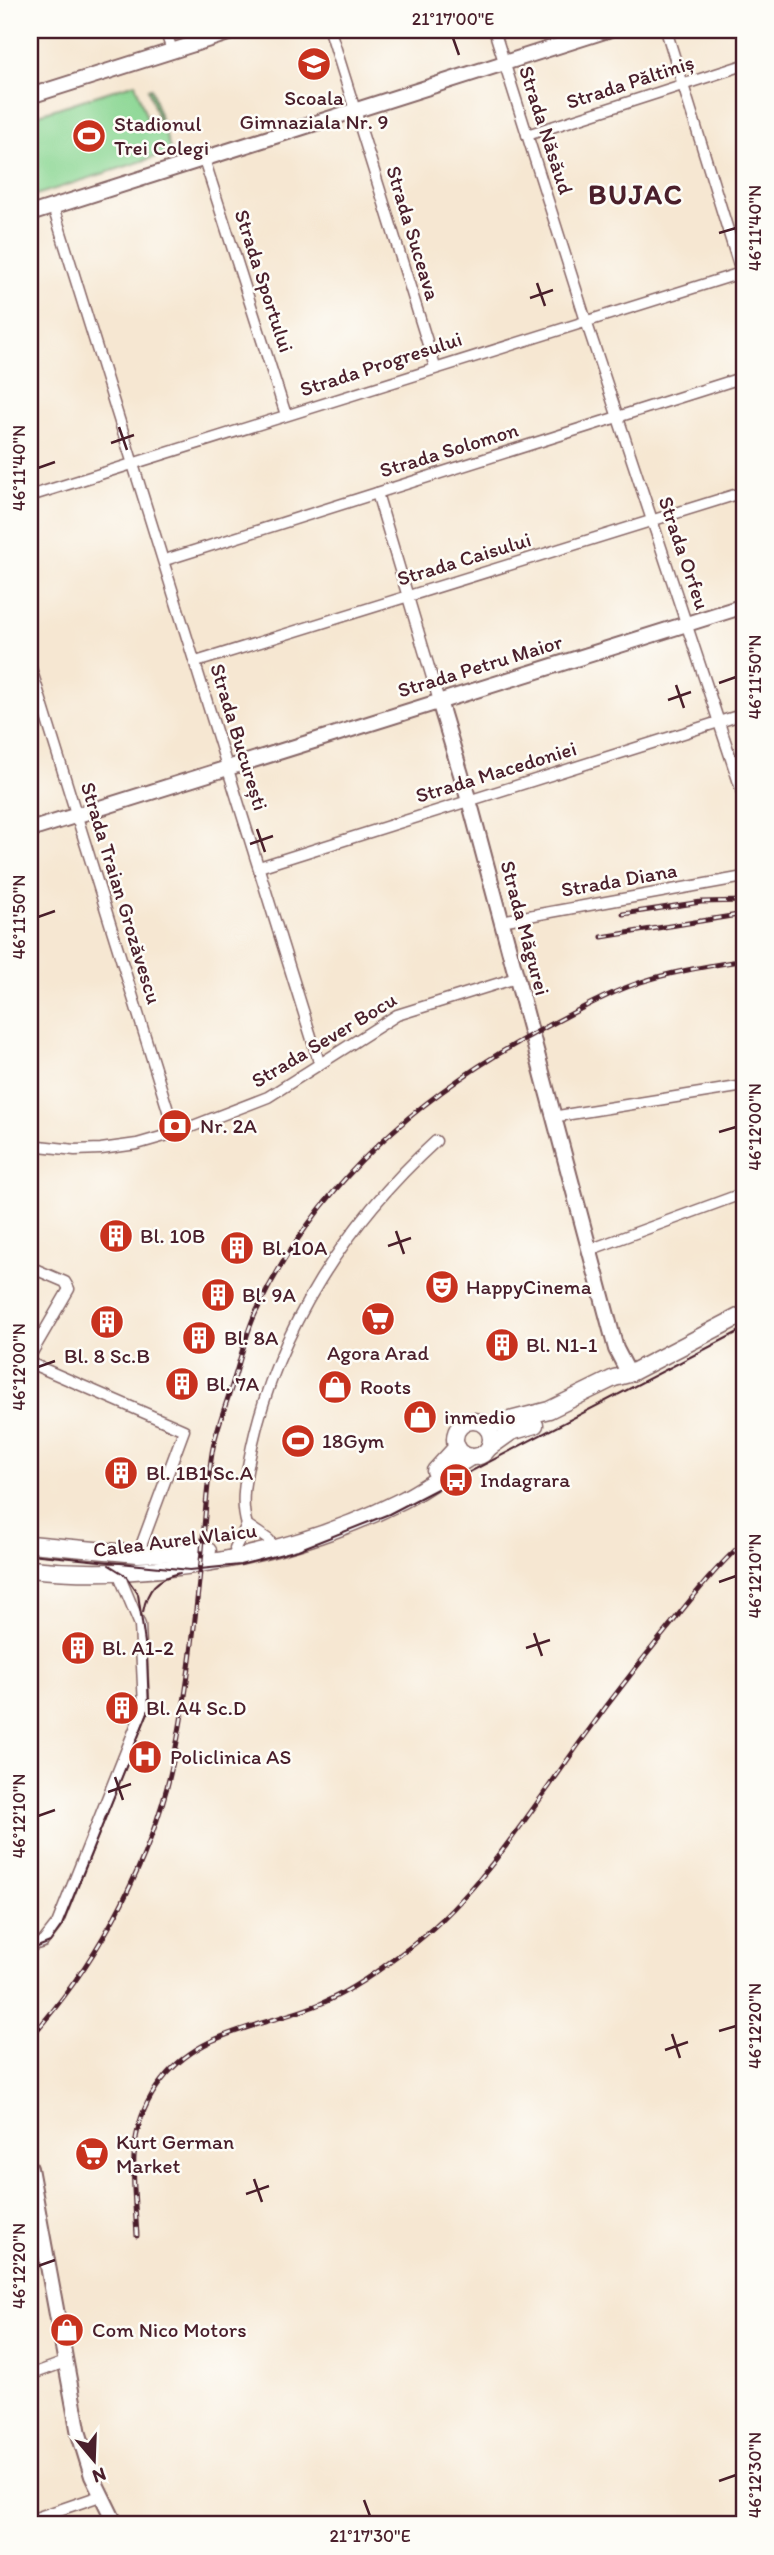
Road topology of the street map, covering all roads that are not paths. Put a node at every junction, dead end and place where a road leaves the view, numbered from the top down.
1 (166, 30) edge
2 (238, 30) edge
3 (330, 30) edge
4 (494, 30) edge
5 (608, 30) edge
6 (666, 30) edge
7 (172, 50) junction
8 (505, 62) junction
9 (744, 65) edge
10 (683, 85) junction
11 (30, 96) edge
12 (354, 110) junction
13 (527, 135) junction
14 (204, 159) junction
15 (53, 206) junction
16 (30, 214) edge
17 (743, 272) edge
18 (586, 321) junction
19 (435, 367) junction
20 (744, 377) edge
21 (286, 415) junction
22 (618, 417) junction
23 (134, 463) junction
24 (744, 492) edge
25 (377, 493) junction
26 (30, 496) edge
27 (652, 521) junction
28 (165, 560) junction
29 (408, 596) junction
30 (744, 606) edge
31 (687, 624) junction
32 (196, 662) junction
33 (30, 665) edge
34 (439, 701) junction
35 (744, 714) edge
36 (720, 722) junction
37 (228, 768) junction
38 (744, 798) edge
39 (470, 801) junction
40 (76, 816) junction
41 (30, 830) edge
42 (259, 867) junction
43 (744, 877) edge
44 (501, 921) junction
45 (516, 978) junction
46 (319, 1062) junction
47 (744, 1086) edge
48 (552, 1116) junction
49 (175, 1133) junction
50 (436, 1141) dead end
51 (30, 1145) edge
52 (744, 1193) edge
53 (589, 1250) junction
54 (30, 1267) edge
55 (744, 1314) edge
56 (30, 1356) edge
57 (30, 1363) edge
58 (629, 1374) junction
59 (485, 1426) junction
60 (457, 1447) junction
61 (490, 1447) junction
62 (471, 1457) junction
63 (247, 1525) junction
64 (269, 1540) junction
65 (30, 1544) edge
66 (235, 1548) junction
67 (138, 1554) junction
68 (30, 1569) edge
69 (117, 1570) junction
70 (30, 1946) edge
71 (30, 2168) edge
72 (36, 2235) edge
73 (65, 2362) junction
74 (30, 2375) edge
75 (100, 2496) junction
76 (30, 2520) edge
77 (116, 2525) edge

1 - 7 street
2 - 7 street
3 - 12 street, Strada Suceava
4 - 8 street, Strada Năsăud
5 - 8 street
6 - 10 street
7 - 11 street
8 - 12 street
8 - 13 street, Strada Năsăud
9 - 10 street, Strada Păltiniș
10 - 13 street, Strada Păltiniș
10 - 17 street
12 - 14 street
12 - 19 street, Strada Suceava
13 - 18 street, Strada Năsăud
14 - 15 street
14 - 21 street, Strada Sportului
15 - 16 street
15 - 23 street, Strada București
17 - 18 street, Strada Progresului
18 - 19 street, Strada Progresului
18 - 22 street, Strada Orfeu
19 - 21 street, Strada Progresului
20 - 22 street, Strada Solomon
21 - 23 street, Strada Progresului
22 - 25 street, Strada Solomon
22 - 27 street, Strada Orfeu
23 - 26 street, Strada Progresului
23 - 28 street, Strada București
24 - 27 street, Strada Caisului
25 - 28 street, Strada Solomon
25 - 29 street, Strada Măgurei
27 - 29 street, Strada Caisului
27 - 31 street, Strada Orfeu
28 - 32 street, Strada București
29 - 32 street, Strada Caisului
29 - 34 street, Strada Măgurei
30 - 31 street, Strada Petru Maior
31 - 34 street, Strada Petru Maior
31 - 36 street, Strada Orfeu
32 - 37 street, Strada București
33 - 40 street, Strada Traian Grozăvescu
34 - 37 street, Strada Petru Maior
34 - 39 street, Strada Măgurei
35 - 36 street, Strada Macedoniei
36 - 38 street, Strada Orfeu
36 - 39 street, Strada Macedoniei
37 - 40 street, Strada Petru Maior
37 - 42 street, Strada București
39 - 42 street, Strada Macedoniei
39 - 44 street, Strada Măgurei
40 - 41 street, Strada Petru Maior
40 - 49 street, Strada Traian Grozăvescu
42 - 46 street, Strada București
43 - 44 street, Strada Diana
44 - 45 street, Strada Măgurei
45 - 46 street, Strada Sever Bocu
45 - 48 street, Strada Măgurei
46 - 49 street, Strada Sever Bocu
47 - 48 street
48 - 53 street, Strada Măgurei
49 - 51 street, Strada Sever Bocu
50 - 63 street
52 - 53 street
53 - 58 street, Strada Măgurei
54 - 56 street
55 - 58 main road, Calea Aurel Vlaicu
57 - 67 street
58 - 59 main road, Calea Aurel Vlaicu
58 - 61 main road, Calea Aurel Vlaicu
59 - 60 main road, Calea Aurel Vlaicu
59 - 61 main road
60 - 62 main road
60 - 64 main road, Calea Aurel Vlaicu
61 - 62 main road, Calea Aurel Vlaicu
62 - 69 main road, Calea Aurel Vlaicu
63 - 64 street
63 - 66 street
64 - 66 main road, Calea Aurel Vlaicu
65 - 67 main road, Calea Aurel Vlaicu
66 - 67 main road, Calea Aurel Vlaicu
68 - 69 main road, Calea Aurel Vlaicu
69 - 70 street
71 - 72 street
72 - 73 street
73 - 74 street
73 - 75 street
75 - 76 street
75 - 77 street

